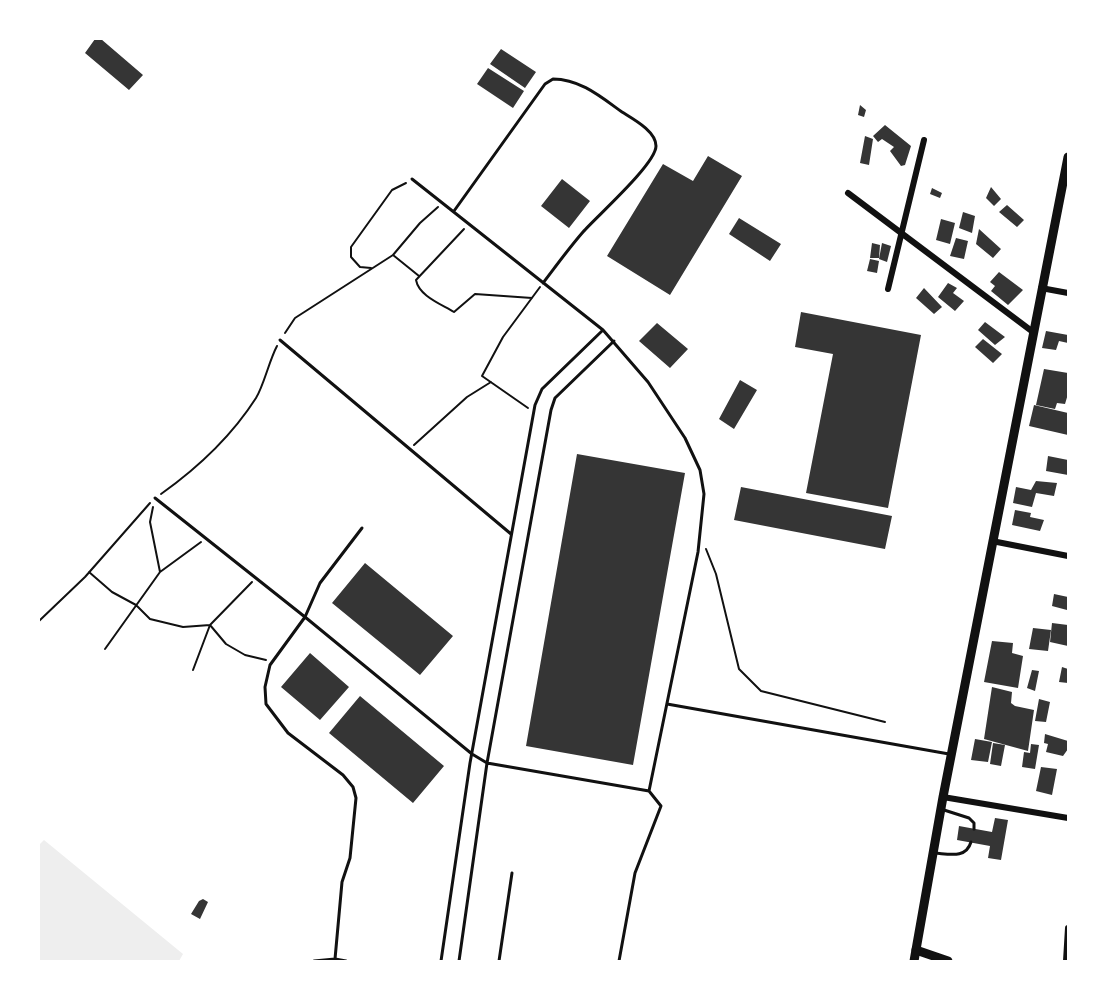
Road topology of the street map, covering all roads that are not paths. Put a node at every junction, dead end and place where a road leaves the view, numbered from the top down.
1 (924, 140) dead end
2 (1068, 157) edge
3 (412, 179) road end
4 (848, 193) dead end
5 (454, 212) junction
6 (902, 234) junction
7 (543, 283) junction
8 (1041, 288) junction
9 (888, 289) dead end
10 (1068, 293) edge
11 (603, 330) junction
12 (1033, 332) junction
13 (280, 340) road end
14 (614, 341) junction
15 (155, 498) road end
16 (362, 528) dead end
17 (512, 534) junction
18 (992, 541) junction
19 (1068, 556) edge
20 (305, 617) junction
21 (667, 704) junction
22 (472, 754) junction
23 (952, 754) junction
24 (487, 763) junction
25 (649, 791) junction
26 (944, 797) junction
27 (941, 809) junction
28 (1068, 818) edge
29 (974, 829) dead end
30 (971, 842) dead end
31 (933, 853) junction
32 (512, 873) dead end
33 (1068, 928) edge
34 (916, 950) junction
35 (335, 959) junction
36 (314, 961) edge
37 (346, 961) edge
38 (441, 961) edge
39 (459, 961) edge
40 (499, 961) edge
41 (619, 961) edge
42 (914, 961) edge
43 (948, 961) edge
44 (1066, 961) edge

1 - 6 street
2 - 8 main road
3 - 5 lane
4 - 6 street
5 - 7 lane
5 - 7 lane
6 - 9 street
6 - 12 street
7 - 11 lane
8 - 10 street
8 - 12 main road
11 - 14 lane
11 - 17 lane
12 - 18 main road
13 - 17 lane
14 - 21 lane
14 - 24 lane
15 - 20 lane
16 - 20 lane
17 - 22 lane
18 - 19 street
18 - 23 main road
20 - 22 lane
20 - 35 lane
21 - 23 lane
21 - 25 lane
22 - 24 lane
22 - 38 lane
23 - 26 main road
24 - 25 lane
24 - 39 lane
25 - 41 lane
26 - 27 main road
26 - 28 street
27 - 29 lane
27 - 31 main road
30 - 31 lane
31 - 34 main road
32 - 40 lane
33 - 44 street
34 - 42 main road
34 - 43 main road
35 - 36 lane
35 - 37 lane

